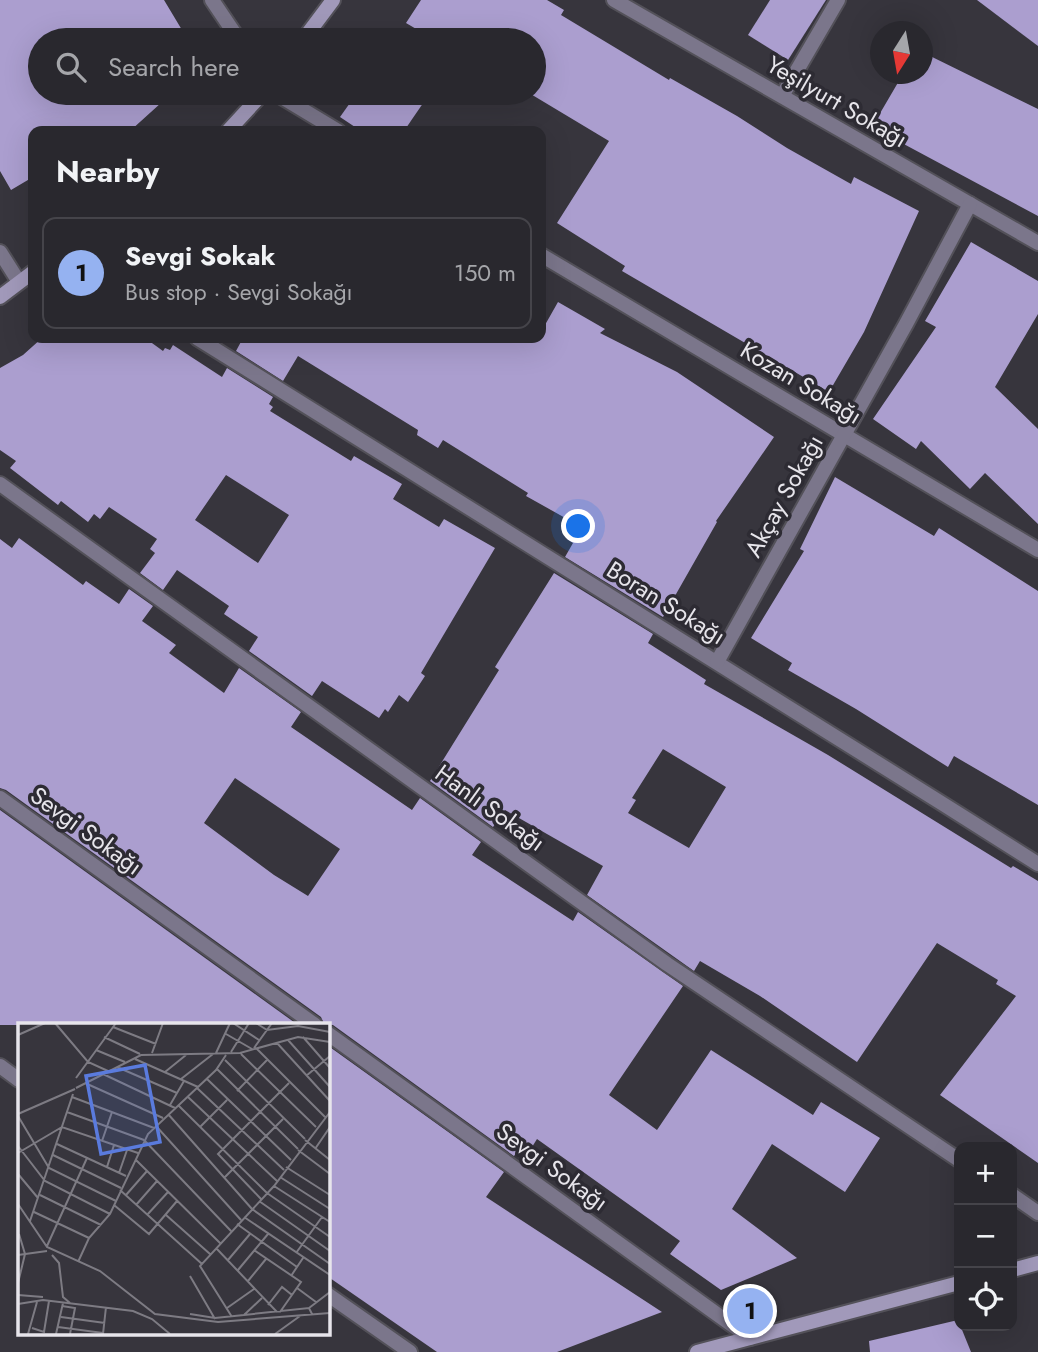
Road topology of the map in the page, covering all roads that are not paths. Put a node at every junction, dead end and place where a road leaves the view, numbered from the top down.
1 (212, 0) edge
2 (333, 0) edge
3 (614, 0) edge
4 (838, 0) edge
5 (231, 28) edge
6 (312, 28) edge
7 (782, 96) junction
8 (252, 105) edge
9 (295, 105) edge
10 (233, 126) edge
11 (330, 126) edge
12 (970, 204) junction
13 (1038, 243) edge
14 (0, 252) edge
15 (546, 258) edge
16 (28, 276) edge
17 (19, 282) junction
18 (0, 297) edge
19 (205, 343) edge
20 (844, 435) junction
21 (0, 484) edge
22 (1038, 550) edge
23 (717, 662) junction
24 (0, 798) edge
25 (1038, 864) edge
26 (313, 1023) edge
27 (329, 1034) edge
28 (0, 1066) edge
29 (18, 1079) edge
30 (954, 1157) edge
31 (1017, 1198) edge
32 (1038, 1213) edge
33 (1038, 1263) edge
34 (1017, 1269) edge
35 (954, 1284) edge
36 (329, 1295) edge
37 (750, 1338) junction
38 (410, 1352) edge
39 (697, 1352) edge

1 - 5 street
2 - 6 main road
3 - 7 street, Yeşilyurt Sokağı
4 - 7 street
7 - 12 street, Yeşilyurt Sokağı
8 - 10 main road
9 - 11 street
12 - 13 street, Yeşilyurt Sokağı
12 - 20 street, Akçay Sokağı
14 - 17 street
15 - 20 street, Kozan Sokağı
16 - 17 main road
17 - 18 main road
19 - 23 street, Boran Sokağı
20 - 22 street, Kozan Sokağı
20 - 23 street, Akçay Sokağı
21 - 30 street, Hanlı Sokağı
23 - 25 street, Boran Sokağı
24 - 26 street, Sevgi Sokağı
27 - 37 street, Sevgi Sokağı
28 - 29 street
31 - 32 street
33 - 34 main road
35 - 37 main road
36 - 38 street
37 - 39 main road

